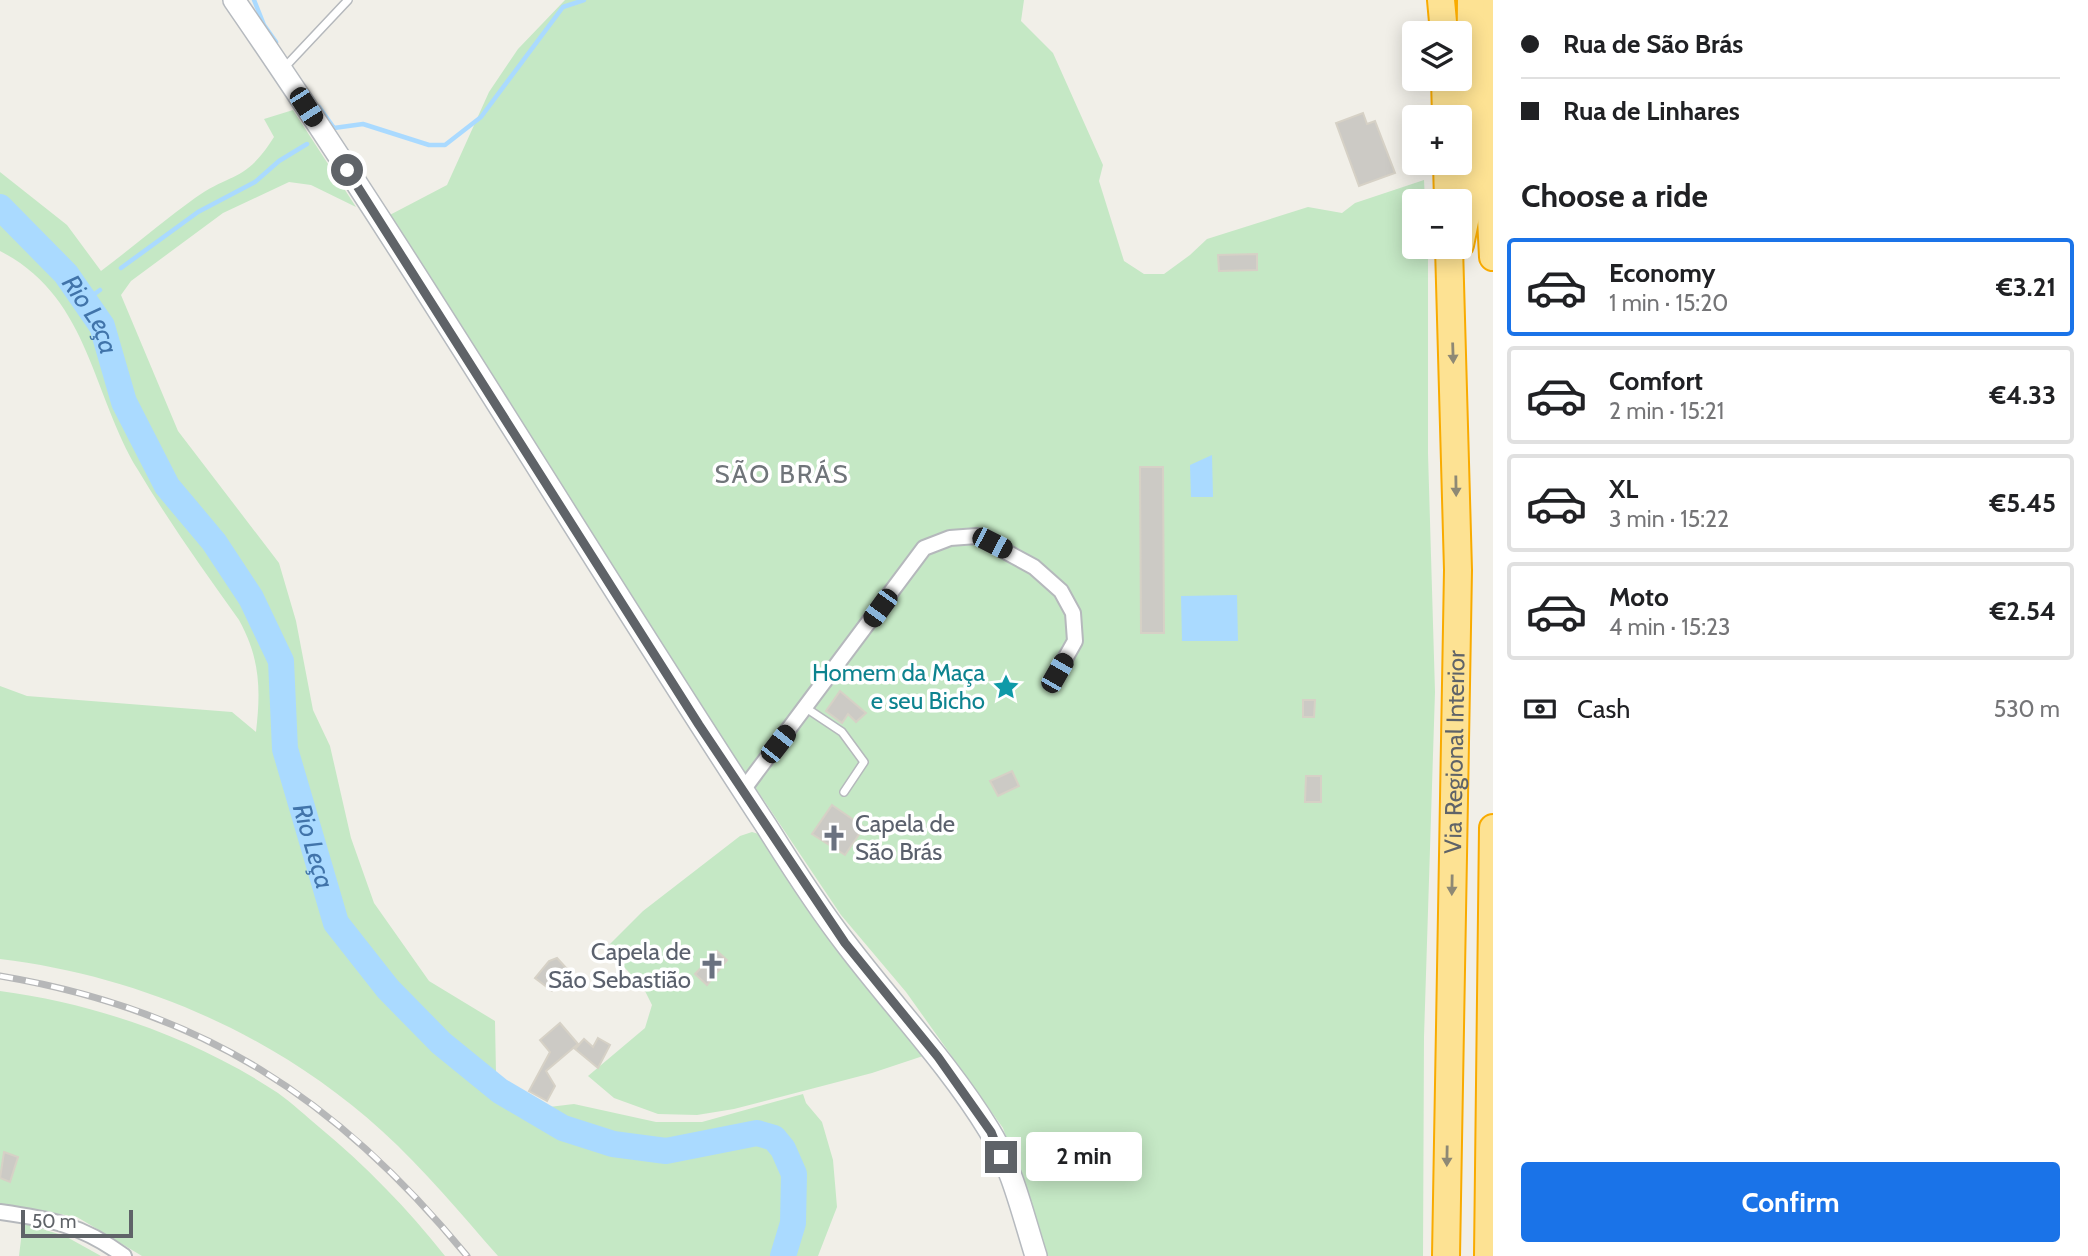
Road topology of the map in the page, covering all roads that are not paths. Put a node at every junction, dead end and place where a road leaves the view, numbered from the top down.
1 (234, 0) edge
2 (348, 0) edge
3 (1434, 0) edge
4 (1441, 0) edge
5 (1471, 0) edge
6 (1491, 0) edge
7 (1441, 21) edge
8 (1443, 21) edge
9 (282, 71) junction
10 (1468, 189) edge
11 (1493, 257) edge
12 (1450, 259) edge
13 (1457, 259) edge
14 (1451, 288) junction
15 (1057, 673) dead end
16 (806, 708) junction
17 (743, 790) junction
18 (844, 792) dead end
19 (1493, 828) edge
20 (0, 1212) edge
21 (124, 1256) edge
22 (1036, 1256) edge
23 (1446, 1256) edge
24 (1488, 1256) edge

1 - 9 main road
2 - 9 lane
3 - 7 highway
4 - 8 highway
5 - 10 highway
6 - 11 highway
9 - 17 main road
12 - 14 highway, Via Regional Interior
13 - 14 highway
14 -> 23 highway, Via Regional Interior
15 - 16 street
16 - 17 street
16 - 18 lane
17 - 22 main road
19 - 24 highway, Via Regional Interior
20 - 21 street

